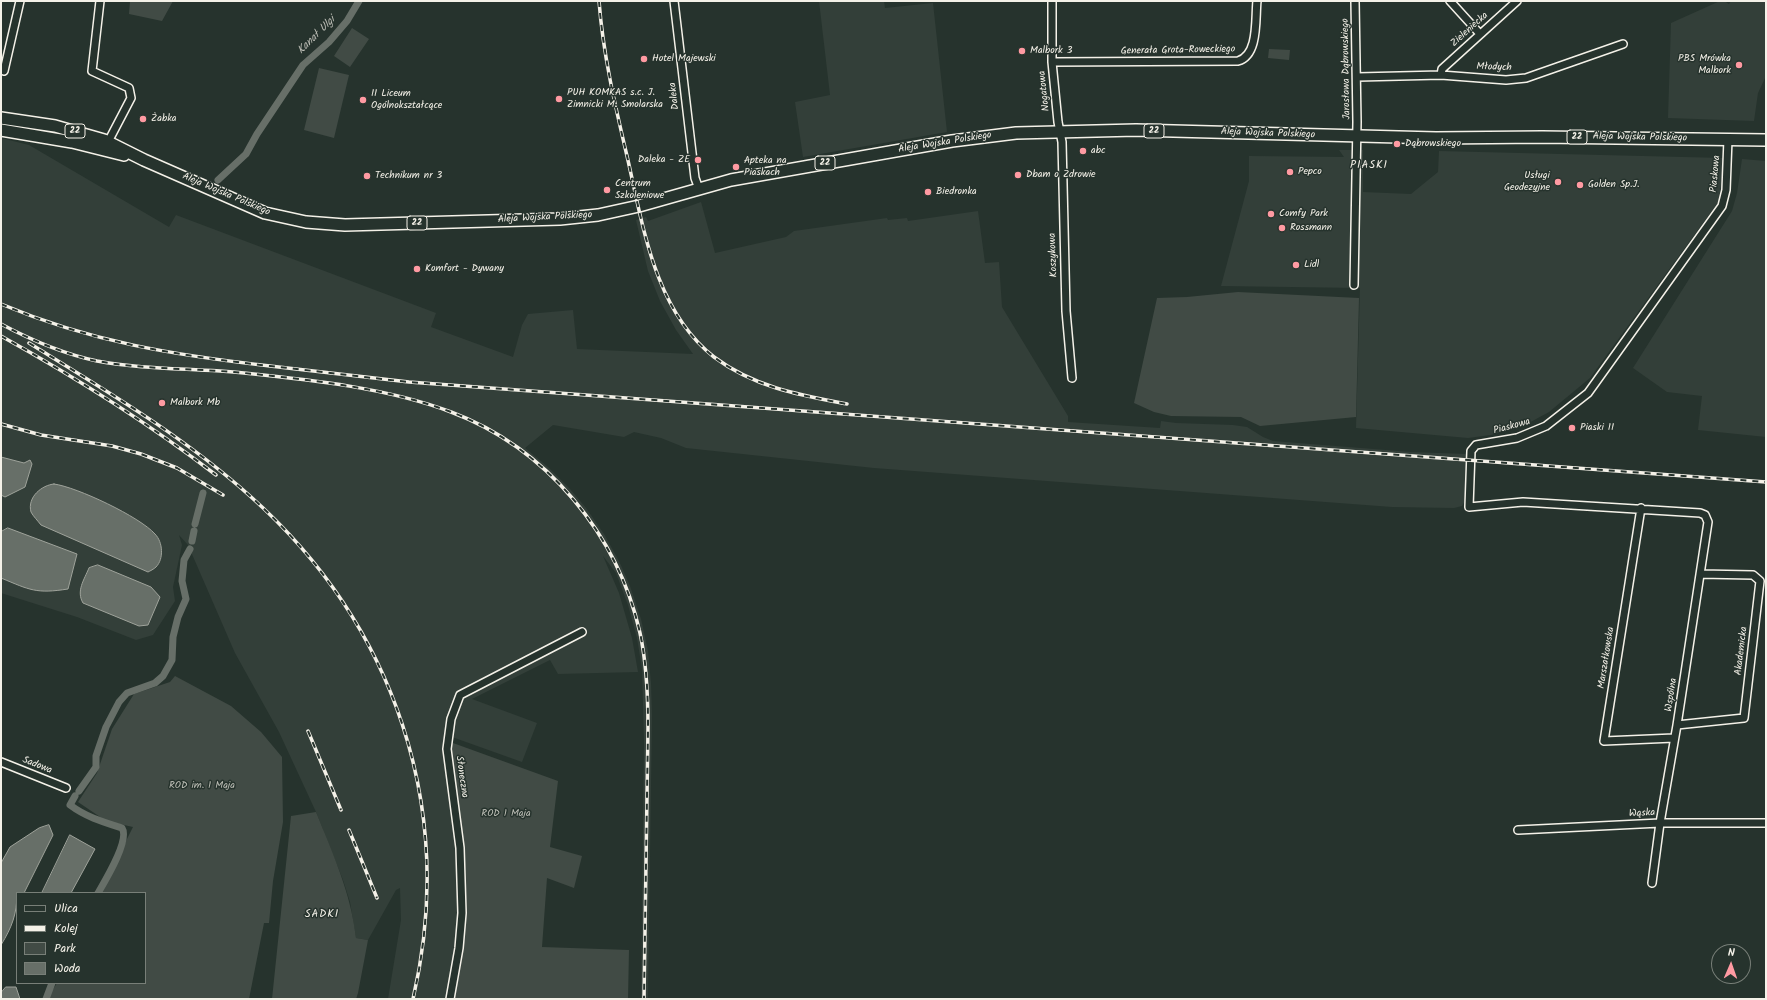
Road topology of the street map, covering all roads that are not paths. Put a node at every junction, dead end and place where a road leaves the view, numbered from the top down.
1 (20, 1) edge
2 (100, 1) edge
3 (674, 1) edge
4 (1052, 1) edge
5 (1257, 1) edge
6 (1356, 1) edge
7 (1450, 1) edge
8 (1517, 1) edge
9 (1480, 34) junction
10 (1623, 44) dead end
11 (1052, 62) junction
12 (1, 70) edge
13 (1441, 75) junction
14 (1358, 77) junction
15 (1, 118) edge
16 (1, 130) edge
17 (1060, 131) junction
18 (1357, 136) junction
19 (1728, 139) junction
20 (1766, 140) edge
21 (108, 142) junction
22 (144, 160) junction
23 (699, 189) junction
24 (1354, 285) dead end
25 (1072, 378) dead end
26 (1641, 508) junction
27 (1700, 513) joint
28 (1700, 574) junction
29 (582, 632) dead end
30 (1677, 725) junction
31 (1674, 738) junction
32 (1, 762) edge
33 (66, 788) dead end
34 (1660, 823) junction
35 (1766, 823) edge
36 (1518, 830) dead end
37 (1652, 883) dead end
38 (450, 999) edge

1 - 12 street
2 - 21 street
3 - 23 street, Daleka
4 - 11 street, Nogatowa
5 - 11 street, Generała Grota-Roweckiego
6 - 14 street, Jarosława Dąbrowskiego
7 - 9 street
8 - 9 street, Zieleniecka
9 - 13 street, Zieleniecka
10 - 13 street, Młodych
11 - 17 street, Nogatowa
13 - 14 street, Młodych
14 - 18 street, Jarosława Dąbrowskiego
15 - 21 main road, Aleja Wojska Polskiego / 22
16 - 22 main road, Aleja Wojska Polskiego / 22
17 - 18 main road, Aleja Wojska Polskiego / 22
17 - 23 main road, Aleja Wojska Polskiego / 22
17 - 25 street, Koszykowa
18 - 19 main road, Aleja Wojska Polskiego / 22
18 - 24 street, Jarosława Dąbrowskiego
19 - 20 main road, Aleja Wojska Polskiego / 22
19 - 26 street, Piaskowa
21 - 22 main road, Aleja Wojska Polskiego / 22
22 - 23 main road, Aleja Wojska Polskiego / 22
26 - 27 street, Piaskowa
26 - 31 street, Marszałkowska
27 - 28 street, Wspólna
28 - 30 street, Wspólna
28 - 30 street, Akademicka
29 - 38 street, Słoneczna
30 - 31 street, Wspólna
31 - 34 street, Wspólna
32 - 33 street, Sadowa
34 - 35 street, Wąska
34 - 36 street, Wąska
34 - 37 street, Wspólna

